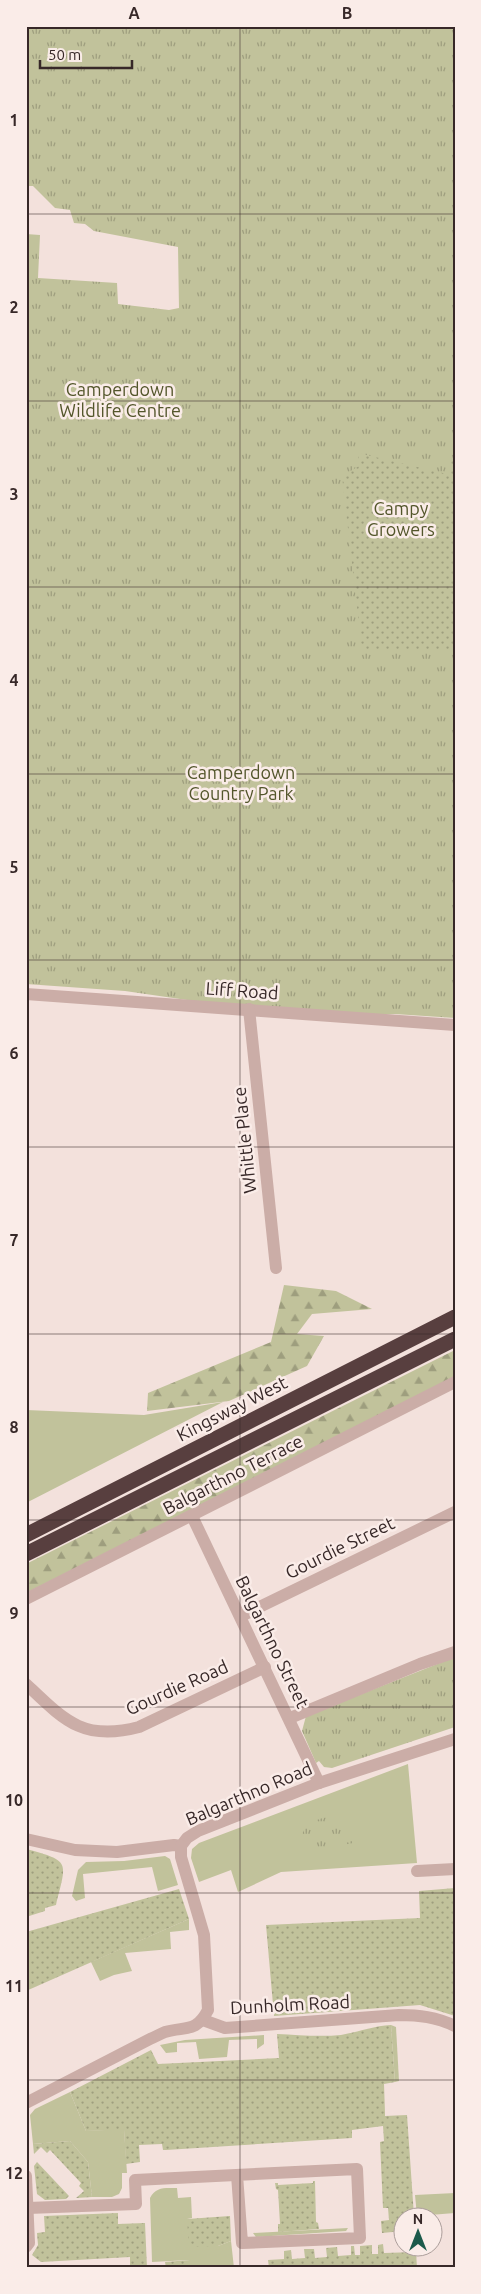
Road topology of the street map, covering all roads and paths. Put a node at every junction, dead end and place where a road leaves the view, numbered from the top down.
1 (26, 994) edge
2 (249, 1009) junction
3 (455, 1025) edge
4 (276, 1268) dead end
5 (455, 1317) edge
6 (455, 1339) edge
7 (455, 1382) edge
8 (455, 1512) edge
9 (192, 1516) junction
10 (26, 1535) edge
11 (26, 1554) edge
12 (26, 1599) edge
13 (241, 1616) junction
14 (455, 1652) edge
15 (265, 1667) junction
16 (26, 1684) edge
17 (290, 1718) junction
18 (455, 1739) edge
19 (319, 1784) junction
20 (26, 1839) edge
21 (181, 1846) junction
22 (455, 1868) edge
23 (417, 1871) dead end
24 (203, 2020) junction
25 (455, 2026) edge
26 (26, 2104) edge
27 (237, 2175) junction
28 (26, 2176) edge
29 (28, 2208) junction
30 (26, 2247) edge

1 - 2 street, Liff Road
2 - 3 street, Liff Road
2 - 4 street, Whittle Place
5 - 10 highway, Kingsway West
6 - 11 highway, Kingsway West
7 - 9 street, Balgarthno Terrace
8 - 13 street, Gourdie Street
9 - 12 street, Balgarthno Terrace
9 - 13 street, Balgarthno Street
13 - 15 street, Balgarthno Street
14 - 17 street
15 - 16 street, Gourdie Road
15 - 17 street, Balgarthno Street
17 - 19 street, Balgarthno Street
18 - 19 street, Balgarthno Road
19 - 21 street, Balgarthno Road
20 - 21 street, Balgarthno Road
21 - 24 street
22 - 23 street
24 - 25 street, Dunholm Road
24 - 26 street
27 - 27 street
27 - 29 street
28 - 29 street
29 - 30 street

